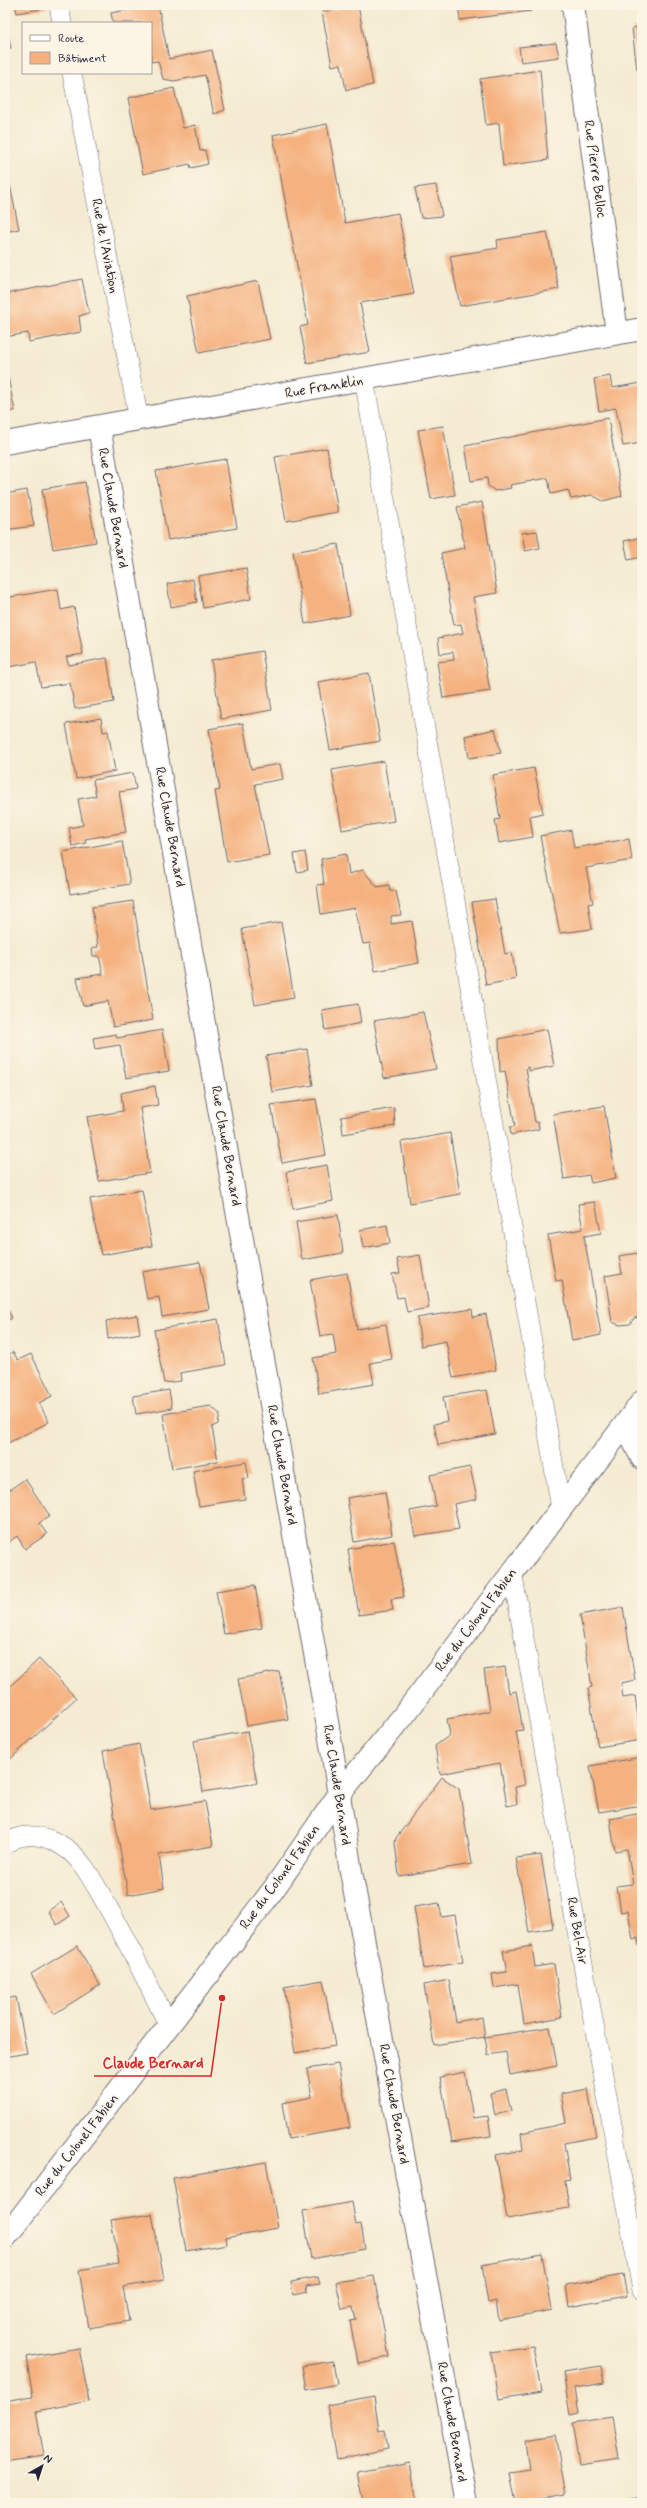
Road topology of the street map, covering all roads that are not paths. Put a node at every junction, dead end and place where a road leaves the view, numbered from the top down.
1 (59, 5) edge
2 (573, 5) edge
3 (62, 22) edge
4 (72, 74) edge
5 (642, 329) edge
6 (617, 333) junction
7 (364, 379) junction
8 (139, 420) junction
9 (99, 427) junction
10 (5, 443) edge
11 (642, 1402) edge
12 (625, 1425) junction
13 (642, 1458) edge
14 (561, 1508) junction
15 (512, 1572) junction
16 (338, 1796) junction
17 (5, 1845) edge
18 (169, 2026) junction
19 (5, 2238) edge
20 (642, 2290) edge
21 (467, 2503) edge

1 - 3 lane
2 - 6 street, Rue Pierre Belloc
4 - 8 lane, Rue de l'Aviation
5 - 6 street, Rue Franklin
6 - 7 street, Rue Franklin
7 - 8 street, Rue Franklin
7 - 14 lane
8 - 9 street, Rue Franklin
9 - 10 street, Rue Franklin
9 - 16 street, Rue Claude Bernard
11 - 12 street, Rue du Colonel Fabien
12 - 13 street
12 - 14 street, Rue du Colonel Fabien
14 - 15 street, Rue du Colonel Fabien
15 - 16 street, Rue du Colonel Fabien
15 - 20 lane, Rue Bel-Air
16 - 18 street, Rue du Colonel Fabien
16 - 21 street, Rue Claude Bernard
17 - 18 lane
18 - 19 street, Rue du Colonel Fabien

